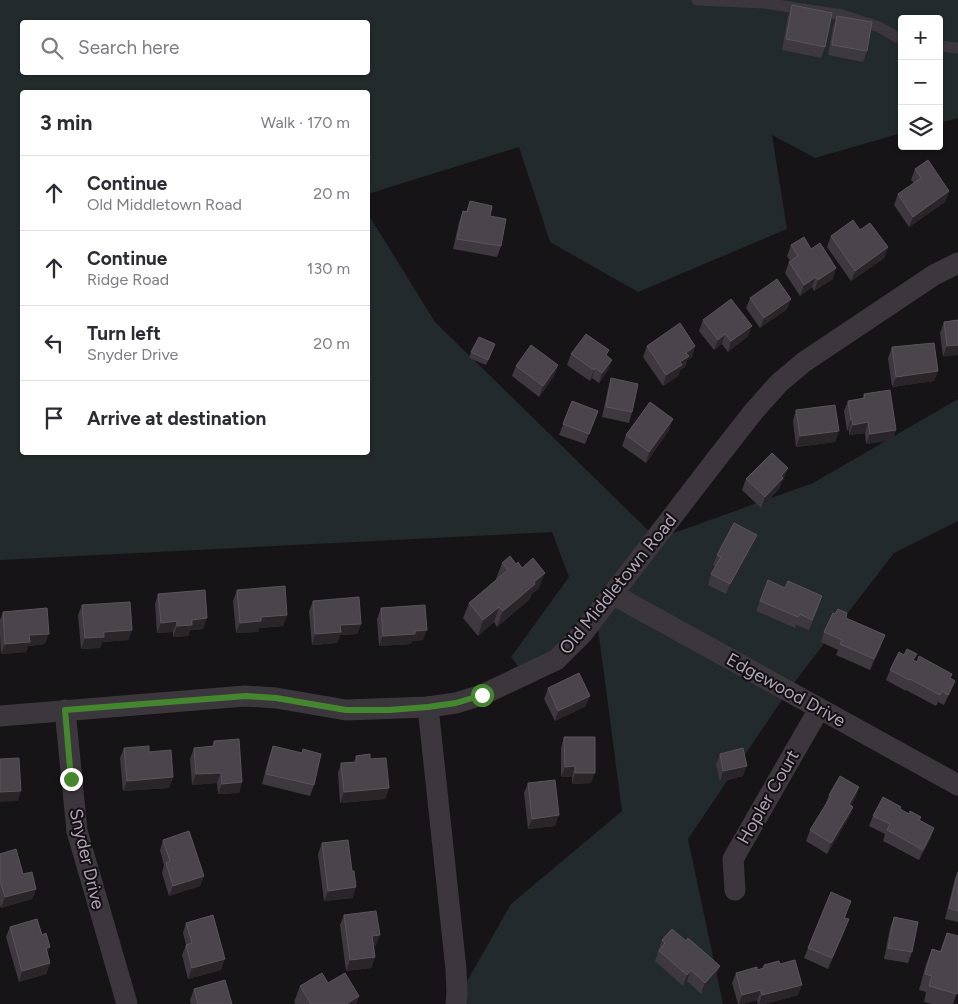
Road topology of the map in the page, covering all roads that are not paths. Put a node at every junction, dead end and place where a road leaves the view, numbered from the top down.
1 (697, 0) edge
2 (898, 38) edge
3 (943, 46) edge
4 (958, 48) edge
5 (958, 262) edge
6 (614, 595) junction
7 (428, 707) junction
8 (819, 709) junction
9 (65, 710) junction
10 (0, 716) edge
11 (958, 785) edge
12 (735, 890) dead end
13 (126, 1004) edge
14 (456, 1004) edge

1 - 2 lane
3 - 4 lane
5 - 6 street, Old Middletown Road
6 - 7 street, Old Middletown Road
6 - 8 street, Edgewood Drive
7 - 9 street, Old Middletown Road
7 - 14 street
8 - 11 street, Edgewood Drive
8 - 12 street, Hopler Court
9 - 10 street, Old Middletown Road
9 - 13 street, Snyder Drive

